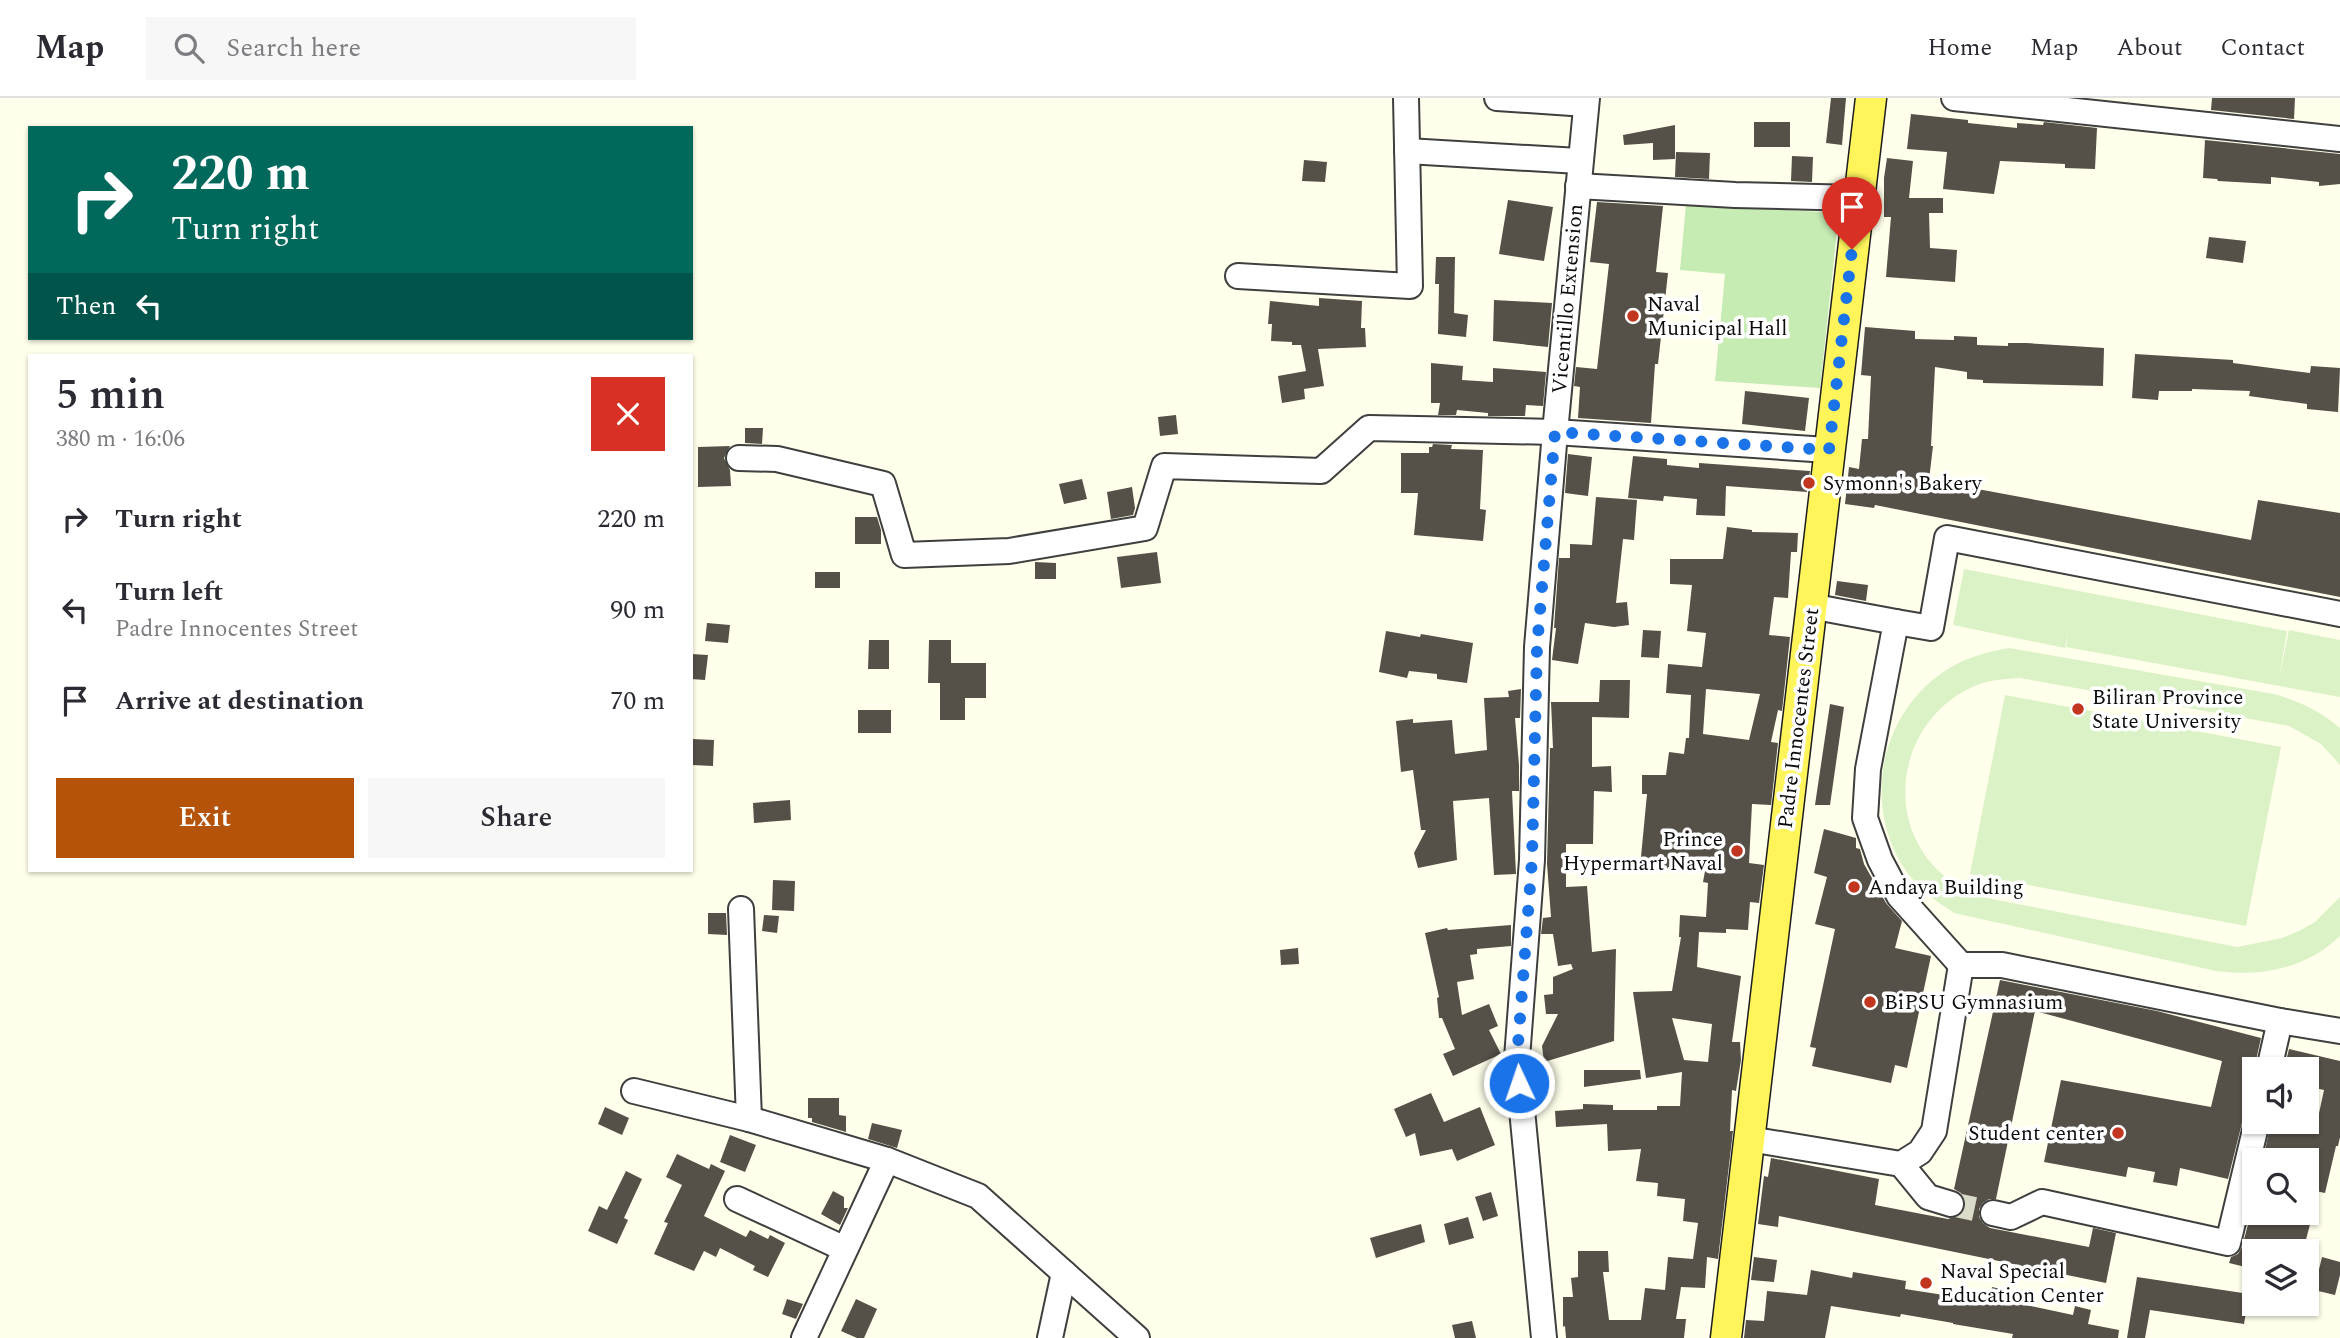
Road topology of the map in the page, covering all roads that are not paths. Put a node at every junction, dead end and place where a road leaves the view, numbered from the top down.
1 (1406, 98) edge
2 (1497, 98) edge
3 (1871, 98) edge
4 (1954, 98) edge
5 (1587, 101) edge
6 (2340, 139) edge
7 (1407, 152) junction
8 (1579, 161) junction
9 (1578, 186) junction
10 (1858, 198) junction
11 (1238, 276) dead end
12 (1555, 432) junction
13 (1829, 450) junction
14 (739, 458) dead end
15 (1810, 606) junction
16 (2340, 614) edge
17 (1896, 622) junction
18 (741, 909) dead end
19 (1961, 965) junction
20 (2280, 1021) junction
21 (2340, 1031) edge
22 (2272, 1057) edge
23 (634, 1091) dead end
24 (749, 1119) junction
25 (2254, 1134) edge
26 (1749, 1139) junction
27 (887, 1160) junction
28 (1901, 1164) junction
29 (737, 1199) dead end
30 (1951, 1204) tunnel mouth
31 (1993, 1213) tunnel mouth
32 (845, 1249) junction
33 (1064, 1273) junction
34 (804, 1338) edge
35 (1050, 1338) edge
36 (1136, 1338) edge
37 (1544, 1338) edge
38 (1726, 1338) edge

1 - 7 street
2 - 5 street
3 - 10 main road, Padre Innocentes Street
4 - 6 street
5 - 8 street, Vicentillo Extension
7 - 8 street
7 - 11 street
8 - 9 street, Vicentillo Extension
9 - 10 street
9 - 12 street, Vicentillo Extension
10 - 13 main road, Padre Innocentes Street
12 - 13 street
12 - 14 street
12 - 37 street, Vicentillo Extension
13 - 15 main road, Padre Innocentes Street
15 - 17 street
15 - 26 main road, Padre Innocentes Street
16 - 17 street
17 - 19 street
18 - 24 street
19 - 20 street
19 - 28 street
20 - 21 street
20 - 22 street
23 - 24 street
24 - 27 street
25 - 31 street
26 - 28 street
26 - 38 main road, Padre Innocentes Street
27 - 32 street
27 - 33 street
28 - 30 street
29 - 32 street
32 - 34 street
33 - 35 street
33 - 36 street

